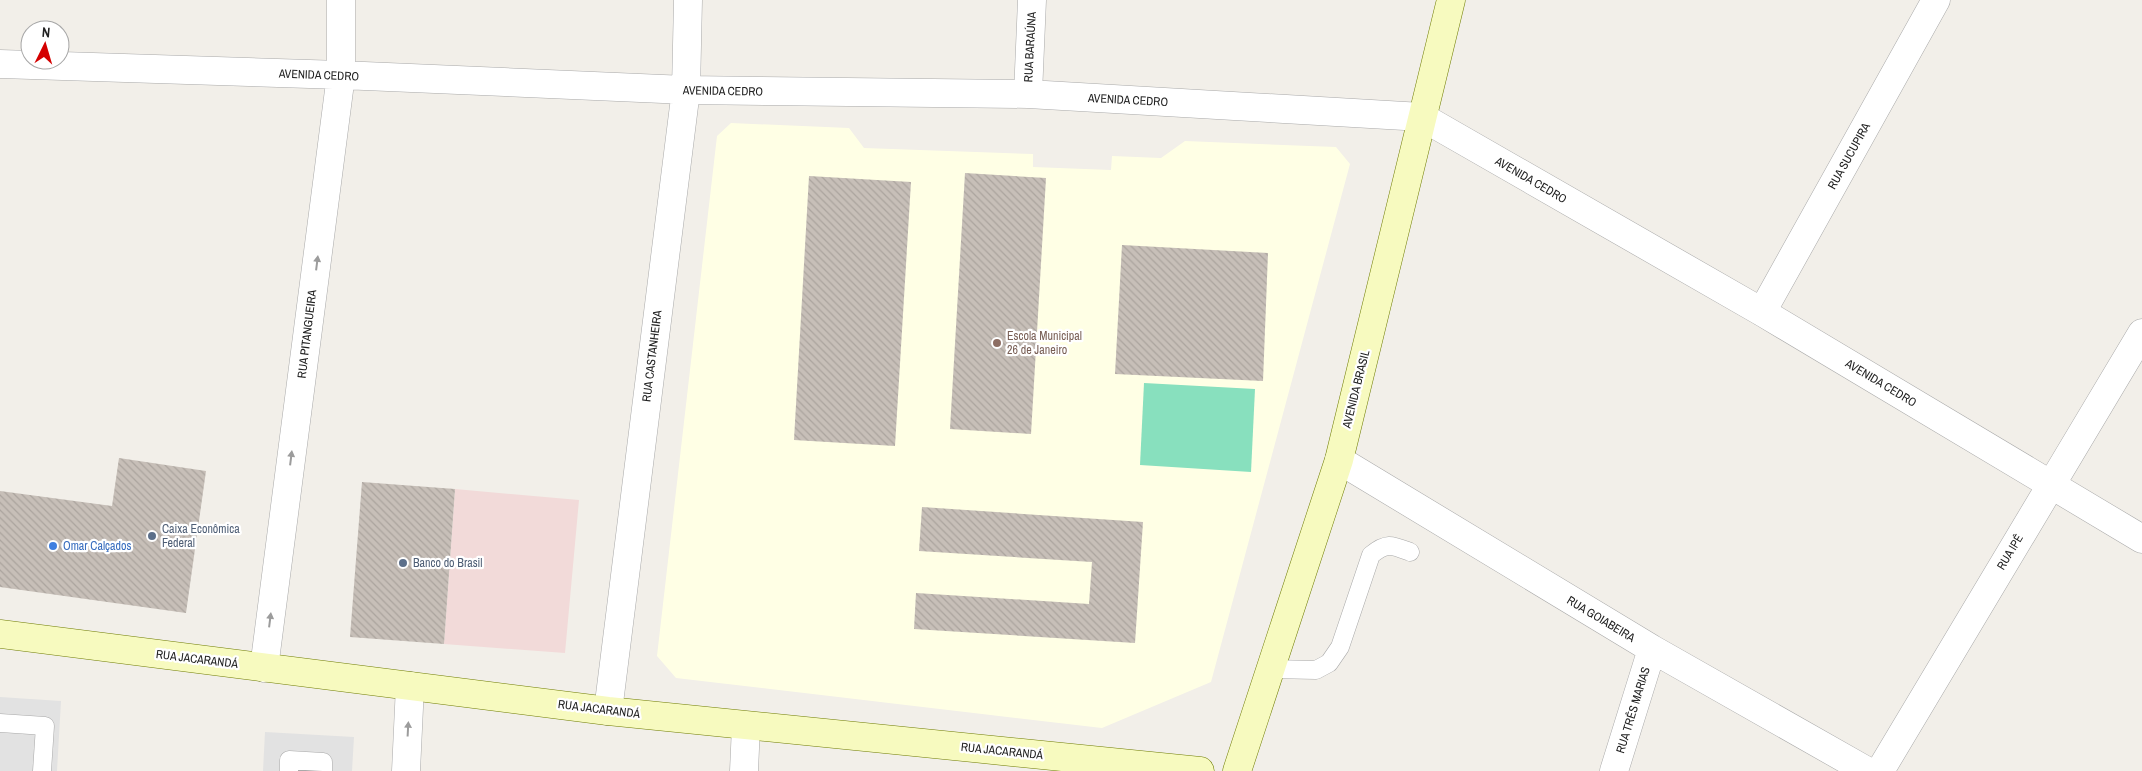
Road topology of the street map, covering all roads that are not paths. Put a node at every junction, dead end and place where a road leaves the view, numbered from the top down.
1 (341, 0) edge
2 (688, 0) edge
3 (1032, 0) edge
4 (1451, 0) edge
5 (1936, 0) edge
6 (0, 64) edge
7 (341, 75) junction
8 (686, 90) junction
9 (1028, 94) junction
10 (1422, 117) junction
11 (1762, 312) junction
12 (2142, 333) edge
13 (1339, 460) junction
14 (2050, 484) junction
15 (2142, 539) edge
16 (1410, 552) dead end
17 (0, 634) edge
18 (1652, 649) junction
19 (264, 668) junction
20 (1271, 669) junction
21 (410, 686) junction
22 (608, 711) junction
23 (0, 723) edge
24 (746, 726) junction
25 (42, 771) edge
26 (288, 771) edge
27 (323, 771) edge
28 (406, 771) edge
29 (744, 771) edge
30 (1200, 771) edge
31 (1238, 771) edge
32 (1614, 771) edge
33 (1867, 771) edge
34 (1880, 771) edge

1 - 7 street, RUA PITANGUEIRA
2 - 8 street, RUA CASTANHEIRA
3 - 9 street, RUA BARAÚNA
4 - 10 street, AVENIDA BRASIL
5 - 11 street, RUA SUCUPIRA
6 - 7 street, AVENIDA CEDRO
7 - 8 street, AVENIDA CEDRO
19 -> 7 street, RUA PITANGUEIRA
8 - 9 street, AVENIDA CEDRO
8 - 22 street, RUA CASTANHEIRA
9 - 10 street, AVENIDA CEDRO
10 - 11 street, AVENIDA CEDRO
10 - 13 street, AVENIDA BRASIL
11 - 14 street, AVENIDA CEDRO
12 - 14 street, RUA IPÊ
13 - 18 street, RUA GOIABEIRA
13 - 20 street, AVENIDA BRASIL
14 - 15 street, AVENIDA CEDRO
14 - 34 street, RUA IPÊ
16 - 20 lane
17 - 19 street, RUA JACARANDÁ
18 - 32 street, RUA TRÊS MARIAS
18 - 33 street, RUA GOIABEIRA
19 - 21 street, RUA JACARANDÁ
20 - 31 street, AVENIDA BRASIL
21 - 22 street, RUA JACARANDÁ
28 -> 21 street
22 - 24 street, RUA JACARANDÁ
23 - 25 lane
24 - 29 street
24 - 30 street, RUA JACARANDÁ
26 - 27 lane

